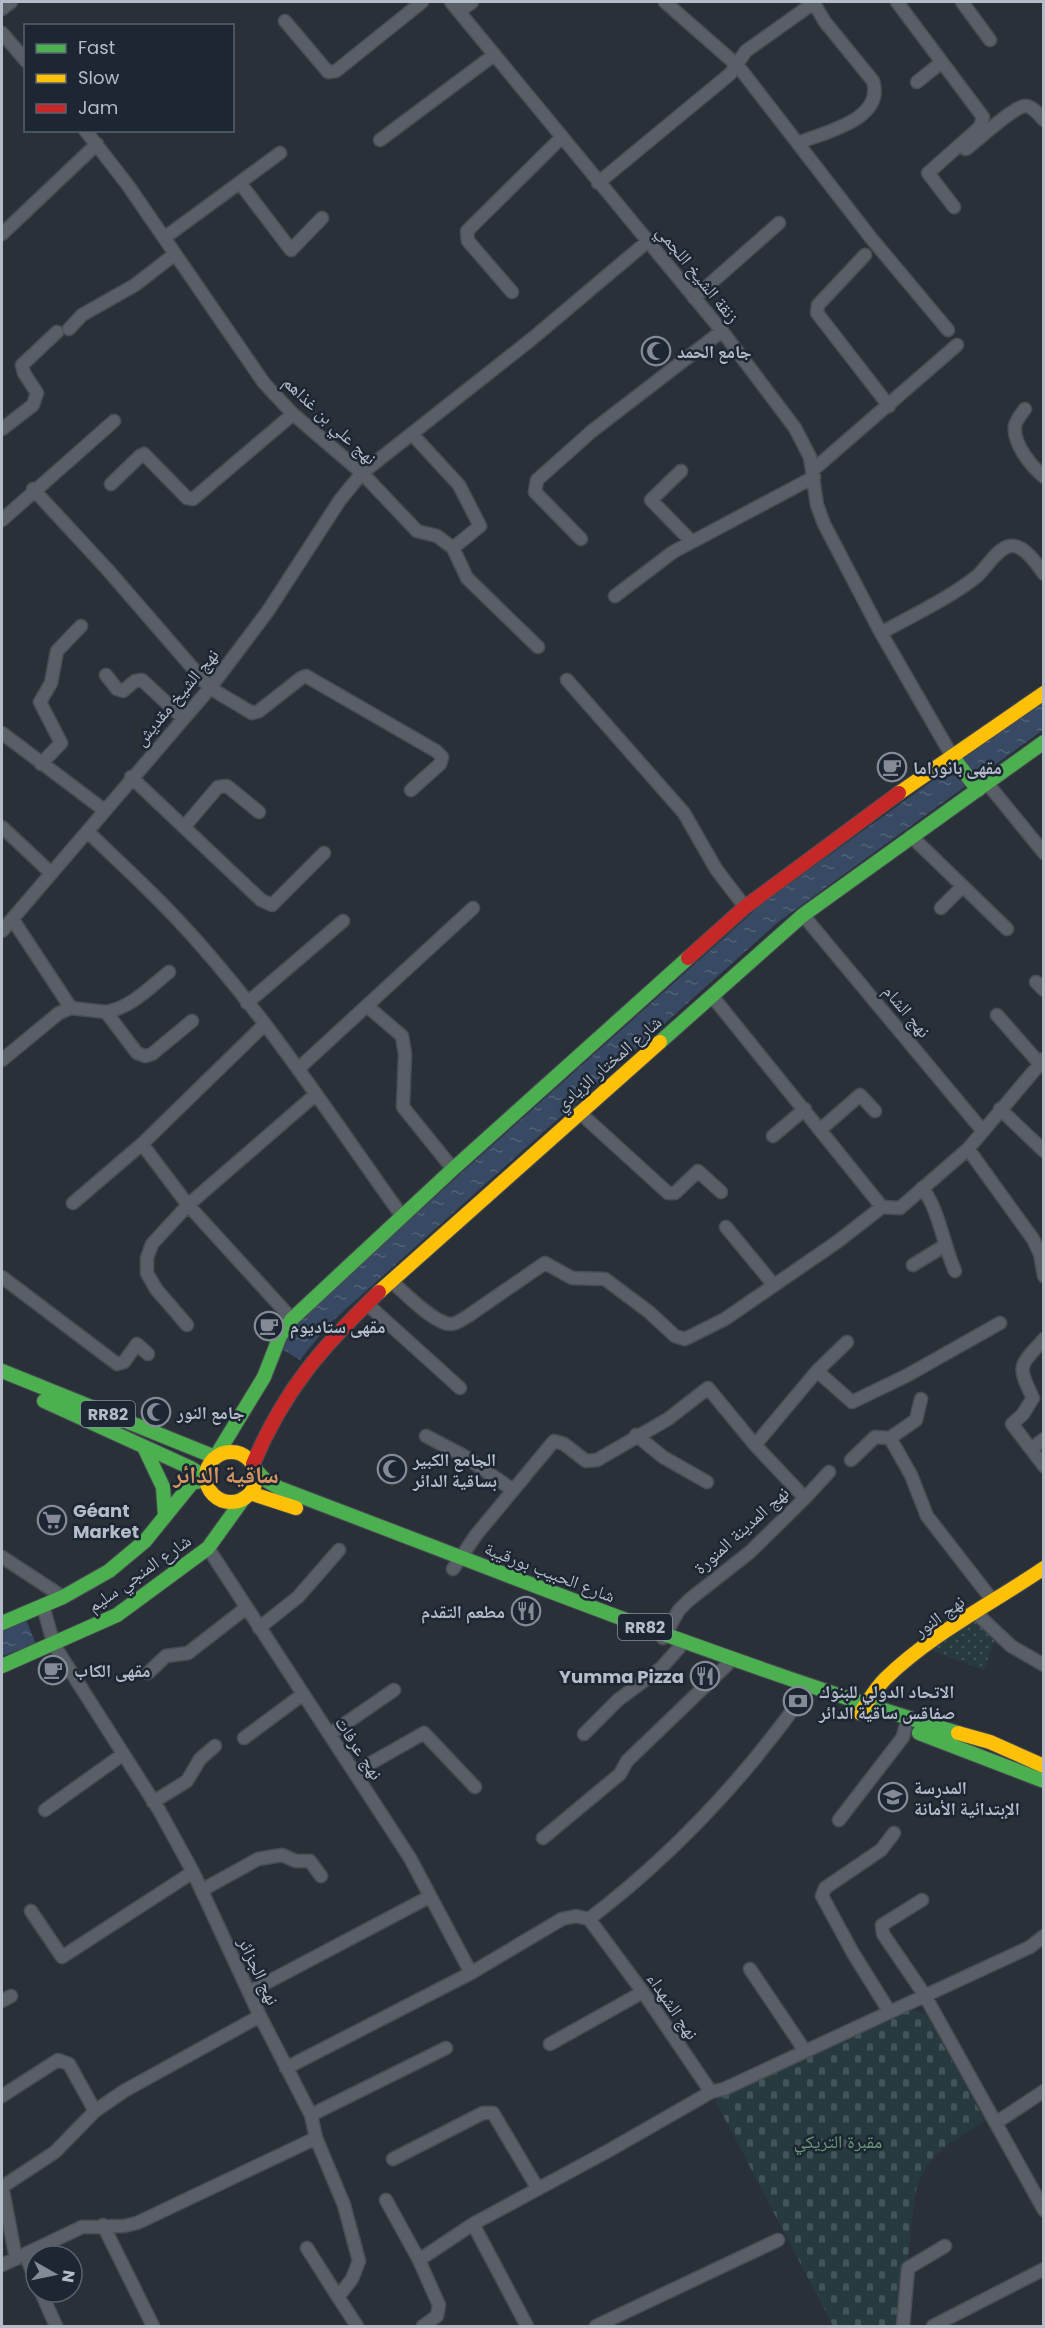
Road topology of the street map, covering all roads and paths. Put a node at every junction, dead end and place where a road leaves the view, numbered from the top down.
1 (11, 2) edge
2 (422, 2) edge
3 (451, 2) edge
4 (472, 2) edge
5 (665, 2) edge
6 (814, 2) edge
7 (897, 2) edge
8 (962, 2) edge
9 (2, 9) edge
10 (459, 12) junction
11 (285, 21) dead end
12 (2, 33) edge
13 (990, 40) dead end
14 (494, 55) junction
15 (24, 59) edge
16 (942, 62) junction
17 (738, 66) junction
18 (917, 82) dead end
19 (1044, 120) edge
20 (87, 132) edge
21 (562, 137) junction
22 (380, 140) dead end
23 (97, 144) junction
24 (798, 144) junction
25 (963, 152) dead end
26 (280, 153) dead end
27 (240, 183) junction
28 (598, 183) junction
29 (954, 207) dead end
30 (322, 218) dead end
31 (779, 223) dead end
32 (2, 234) edge
33 (165, 238) junction
34 (648, 241) junction
35 (175, 254) junction
36 (865, 255) dead end
37 (512, 292) dead end
38 (694, 298) junction
39 (948, 330) dead end
40 (722, 332) junction
41 (957, 345) dead end
42 (889, 406) junction
43 (1025, 409) dead end
44 (293, 414) junction
45 (114, 421) dead end
46 (2, 429) edge
47 (412, 434) junction
48 (681, 471) dead end
49 (362, 473) junction
50 (813, 473) junction
51 (1044, 477) edge
52 (111, 484) dead end
53 (33, 489) junction
54 (2, 520) edge
55 (581, 539) dead end
56 (692, 542) junction
57 (453, 548) junction
58 (1044, 574) edge
59 (615, 596) dead end
60 (81, 626) dead end
61 (881, 633) junction
62 (538, 647) dead end
63 (106, 675) dead end
64 (567, 680) dead end
65 (210, 688) junction
66 (1044, 693) edge
67 (183, 718) junction
68 (2, 733) edge
69 (1044, 742) edge
70 (952, 756) junction
71 (41, 764) junction
72 (131, 777) junction
73 (983, 787) junction
74 (411, 790) dead end
75 (104, 810) junction
76 (259, 812) dead end
77 (2, 827) edge
78 (184, 827) junction
79 (88, 832) junction
80 (911, 836) junction
81 (324, 853) dead end
82 (1044, 853) edge
83 (51, 873) junction
84 (963, 886) junction
85 (745, 907) junction
86 (473, 908) dead end
87 (941, 908) dead end
88 (803, 915) junction
89 (13, 920) junction
90 (343, 921) dead end
91 (1006, 929) dead end
92 (2, 931) edge
93 (169, 972) dead end
94 (712, 996) junction
95 (247, 1003) junction
96 (367, 1006) junction
97 (71, 1008) junction
98 (106, 1011) junction
99 (997, 1016) dead end
100 (192, 1021) dead end
101 (264, 1025) junction
102 (2, 1060) edge
103 (1041, 1061) edge
104 (298, 1069) junction
105 (315, 1095) junction
106 (805, 1109) junction
107 (1000, 1109) junction
108 (875, 1111) dead end
109 (579, 1112) junction
110 (821, 1129) junction
111 (982, 1130) junction
112 (773, 1136) dead end
113 (142, 1144) junction
114 (968, 1149) junction
115 (1044, 1151) edge
116 (453, 1169) junction
117 (922, 1188) junction
118 (721, 1192) dead end
119 (73, 1203) dead end
120 (188, 1205) junction
121 (882, 1207) junction
122 (402, 1216) junction
123 (726, 1227) dead end
124 (944, 1246) junction
125 (913, 1265) dead end
126 (955, 1271) dead end
127 (1044, 1276) edge
128 (2, 1277) edge
129 (391, 1281) junction
130 (773, 1284) junction
131 (367, 1304) junction
132 (292, 1319) junction
133 (1000, 1323) dead end
134 (187, 1325) dead end
135 (1044, 1339) edge
136 (846, 1342) dead end
137 (148, 1354) dead end
138 (2, 1371) edge
139 (818, 1371) junction
140 (264, 1377) junction
141 (2, 1380) edge
142 (460, 1388) dead end
143 (287, 1391) junction
144 (1038, 1397) edge
145 (921, 1399) dead end
146 (636, 1435) junction
147 (426, 1436) dead end
148 (890, 1438) junction
149 (1044, 1439) edge
150 (755, 1445) junction
151 (144, 1447) junction
152 (1031, 1449) junction
153 (216, 1456) junction
154 (852, 1460) dead end
155 (254, 1466) junction
156 (1044, 1466) edge
157 (829, 1472) dead end
158 (206, 1479) junction
159 (707, 1482) dead end
160 (513, 1490) junction
161 (247, 1496) junction
162 (805, 1498) junction
163 (165, 1516) junction
164 (208, 1548) junction
165 (339, 1550) dead end
166 (2, 1557) edge
167 (457, 1563) junction
168 (1044, 1568) edge
169 (63, 1597) junction
170 (993, 1601) junction
171 (43, 1606) junction
172 (246, 1608) junction
173 (975, 1612) junction
174 (2, 1623) edge
175 (259, 1628) junction
176 (663, 1638) junction
177 (54, 1646) junction
178 (679, 1648) junction
179 (727, 1665) junction
180 (1044, 1665) edge
181 (2, 1666) edge
182 (148, 1673) dead end
183 (394, 1690) dead end
184 (805, 1693) junction
185 (302, 1695) junction
186 (863, 1709) junction
187 (905, 1728) junction
188 (330, 1734) junction
189 (584, 1734) dead end
190 (244, 1738) dead end
191 (215, 1746) dead end
192 (122, 1755) junction
193 (1044, 1766) edge
194 (355, 1772) junction
195 (1044, 1781) edge
196 (475, 1787) dead end
197 (153, 1802) junction
198 (45, 1810) dead end
199 (839, 1820) dead end
200 (894, 1833) dead end
201 (543, 1838) dead end
202 (193, 1872) junction
203 (321, 1876) dead end
204 (202, 1890) junction
205 (429, 1897) junction
206 (922, 1900) dead end
207 (31, 1911) dead end
208 (589, 1919) junction
209 (1044, 1936) edge
210 (750, 1970) dead end
211 (471, 1973) junction
212 (249, 1992) junction
213 (643, 1992) junction
214 (924, 1994) junction
215 (889, 2011) junction
216 (260, 2016) junction
217 (550, 2044) dead end
218 (446, 2048) dead end
219 (805, 2051) junction
220 (286, 2068) junction
221 (1044, 2091) edge
222 (711, 2092) junction
223 (2, 2096) edge
224 (95, 2111) junction
225 (311, 2115) junction
226 (997, 2122) junction
227 (316, 2138) junction
228 (393, 2159) dead end
229 (2, 2186) edge
230 (538, 2189) junction
231 (386, 2200) dead end
232 (1044, 2210) edge
233 (473, 2224) junction
234 (103, 2225) junction
235 (778, 2240) dead end
236 (945, 2246) dead end
237 (307, 2248) dead end
238 (20, 2256) junction
239 (419, 2260) junction
240 (24, 2262) edge
241 (2, 2265) edge
242 (1044, 2269) edge
243 (338, 2297) junction
244 (46, 2304) edge
245 (56, 2326) edge
246 (153, 2326) edge
247 (357, 2326) edge
248 (423, 2326) edge
249 (527, 2326) edge
250 (596, 2326) edge
251 (903, 2326) edge
252 (933, 2326) edge

1 - 9 street
2 - 11 street
3 - 10 street, زنقة الشيخ اللجمي
4 - 10 street
5 - 17 street
6 - 17 street
6 - 24 street
7 - 16 street
8 - 13 street
10 - 14 street, زنقة الشيخ اللجمي
12 - 15 street
14 - 21 street, زنقة الشيخ اللجمي
14 - 22 street
16 - 18 street
16 - 29 street
17 - 24 street
17 - 28 street
19 - 25 street
20 - 23 street, نهج علي بن غذاهم
21 - 28 street, زنقة الشيخ اللجمي
21 - 37 street
23 - 32 street
23 - 33 street, نهج علي بن غذاهم
24 - 39 street
26 - 27 street
27 - 30 street
27 - 33 street
28 - 34 street, زنقة الشيخ اللجمي
31 - 38 street
33 - 35 street, نهج علي بن غذاهم
34 - 38 street, زنقة الشيخ اللجمي
34 - 47 street, نهج الشيخ مقديش
35 - 44 street, نهج علي بن غذاهم
35 - 46 street
36 - 42 street
38 - 40 street, زنقة الشيخ اللجمي
40 - 50 street, زنقة الشيخ اللجمي
40 - 55 street
41 - 42 street
42 - 50 street
43 - 51 street
44 - 49 street, نهج علي بن غذاهم
44 - 52 street
45 - 53 street
47 - 49 street, نهج الشيخ مقديش
47 - 57 street
48 - 56 street
49 - 57 street, نهج علي بن غذاهم
49 - 65 street, نهج الشيخ مقديش
50 - 56 street
50 - 61 street, زنقة الشيخ اللجمي
53 - 54 street
53 - 65 street
56 - 59 street
57 - 62 street
58 - 61 street
60 - 71 street
61 - 70 street, زنقة الشيخ اللجمي
63 - 67 street
64 - 85 street
65 - 67 street, نهج الشيخ مقديش
65 - 74 street
66 - 70 main road
67 - 72 street, نهج الشيخ مقديش
68 - 71 street
69 - 73 main road, شارع المختار الزيادي
70 - 73 main road
70 - 85 main road
71 - 75 street
72 - 75 street, نهج الشيخ مقديش
72 - 78 street
73 - 80 main road, شارع المختار الزيادي
73 - 82 street
75 - 79 street, نهج الشيخ مقديش
76 - 78 street
77 - 83 street
78 - 81 street
79 - 83 street, نهج الشيخ مقديش
79 - 95 street
80 - 84 street
80 - 88 main road, شارع المختار الزيادي
83 - 89 street, نهج الشيخ مقديش
84 - 87 street
84 - 91 street
85 - 116 main road
86 - 96 street
88 - 94 main road, شارع المختار الزيادي
88 - 111 street, نهج الشام
89 - 92 street, نهج الشيخ مقديش
89 - 97 street
90 - 95 street
93 - 98 street
94 - 106 street
94 - 109 main road, شارع المختار الزيادي
95 - 101 street
96 - 104 street
96 - 116 street
97 - 98 street
97 - 102 street
98 - 100 street
99 - 103 street
101 - 104 street
101 - 113 street
103 - 107 street
104 - 105 street
105 - 120 street
105 - 122 street
106 - 110 street
106 - 112 street
107 - 111 street
107 - 115 street
108 - 110 street
109 - 118 street
109 - 129 main road, شارع المختار الزيادي
110 - 121 street
111 - 114 street
113 - 119 street
113 - 120 street
114 - 117 street
114 - 127 street
116 - 122 main road
117 - 121 street
117 - 124 street
120 - 132 street
120 - 134 street
121 - 130 street
122 - 132 main road
123 - 130 street
124 - 125 street
124 - 126 street
128 - 137 street
129 - 130 street
129 - 131 main road, شارع المختار الزيادي
131 - 142 street
131 - 143 main road, شارع المختار الزيادي
132 - 140 main road
133 - 139 street
135 - 144 street
136 - 139 street
138 - 153 main road, شارع الحبيب بورقيبة / RR82
139 - 150 street
140 - 143 main road
140 - 153 main road
141 - 151 main road, شارع الحبيب بورقيبة / RR82
143 - 155 main road, شارع المختار الزيادي
144 - 152 street
145 - 148 street
146 - 150 street, نهج المدينة المنورة
146 - 159 street
146 - 160 street
147 - 160 street
148 - 154 street
148 - 170 street
149 - 152 street
150 - 162 street, نهج المدينة المنورة
151 - 158 main road, شارع الحبيب بورقيبة / RR82
151 - 163 main road
152 - 156 street
153 - 155 main road, شارع الحبيب بورقيبة / RR82
153 - 158 main road
155 - 161 main road
155 - 167 main road, شارع الحبيب بورقيبة / RR82
157 - 162 street
158 - 161 main road, شارع الحبيب بورقيبة / RR82
158 - 163 main road
160 - 167 street
161 - 164 main road, شارع المنجي سليم
161 - 167 main road, شارع الحبيب بورقيبة / RR82
162 - 176 street, نهج المدينة المنورة
163 - 169 main road
164 - 172 street, نهج عرفات
164 - 177 main road, شارع المنجي سليم
165 - 175 street
166 - 169 street
167 - 176 main road, شارع الحبيب بورقيبة / RR82
168 - 170 main road, نهج النور
169 - 171 main road
170 - 173 main road, نهج النور
171 - 174 main road
171 - 177 street, نهج الجزائر
172 - 175 street, نهج عرفات
172 - 182 street
173 - 180 street
173 - 186 main road, نهج النور
175 - 185 street, نهج عرفات
176 - 178 main road, شارع الحبيب بورقيبة / RR82
176 - 186 main road, شارع الحبيب بورقيبة / RR82
177 - 181 main road, شارع المنجي سليم
177 - 192 street, نهج الجزائر
178 - 179 main road, شارع الحبيب بورقيبة / RR82
178 - 189 street
179 - 184 main road, شارع الحبيب بورقيبة / RR82
179 - 201 street
183 - 188 street
184 - 186 main road, شارع الحبيب بورقيبة / RR82
184 - 208 street
185 - 188 street, نهج عرفات
185 - 190 street
186 - 187 main road, شارع الحبيب بورقيبة / RR82
186 - 193 main road, شارع الحبيب بورقيبة / RR82
187 - 195 main road, شارع الحبيب بورقيبة / RR82
187 - 199 street
188 - 194 street, نهج عرفات
191 - 197 street
192 - 197 street, نهج الجزائر
192 - 198 street
194 - 196 street
194 - 205 street, نهج عرفات
197 - 202 street, نهج الجزائر
200 - 215 street
202 - 204 street, نهج الجزائر
202 - 207 street
203 - 204 street
204 - 212 street, نهج الجزائر
205 - 211 street, نهج عرفات
205 - 212 street
206 - 214 street
208 - 211 street
208 - 213 street, نهج الشهداء
209 - 214 street
210 - 219 street
211 - 220 street
212 - 216 street, نهج الجزائر
213 - 217 street
213 - 222 street, نهج الشهداء
214 - 215 street
214 - 226 street
215 - 219 street
216 - 220 street, نهج الجزائر
216 - 224 street
218 - 225 street
219 - 222 street
220 - 225 street, نهج الجزائر
221 - 226 street
222 - 230 street
223 - 224 street
224 - 229 street
225 - 227 street, نهج الجزائر
226 - 232 street
227 - 234 street
227 - 243 street, نهج الجزائر
228 - 230 street
229 - 238 street
230 - 233 street
231 - 239 street
233 - 239 street
233 - 249 street
234 - 238 street
234 - 246 street
235 - 250 street
236 - 251 street
237 - 243 street
238 - 240 street
238 - 241 street
239 - 248 street
242 - 252 street
243 - 247 street
244 - 245 street

